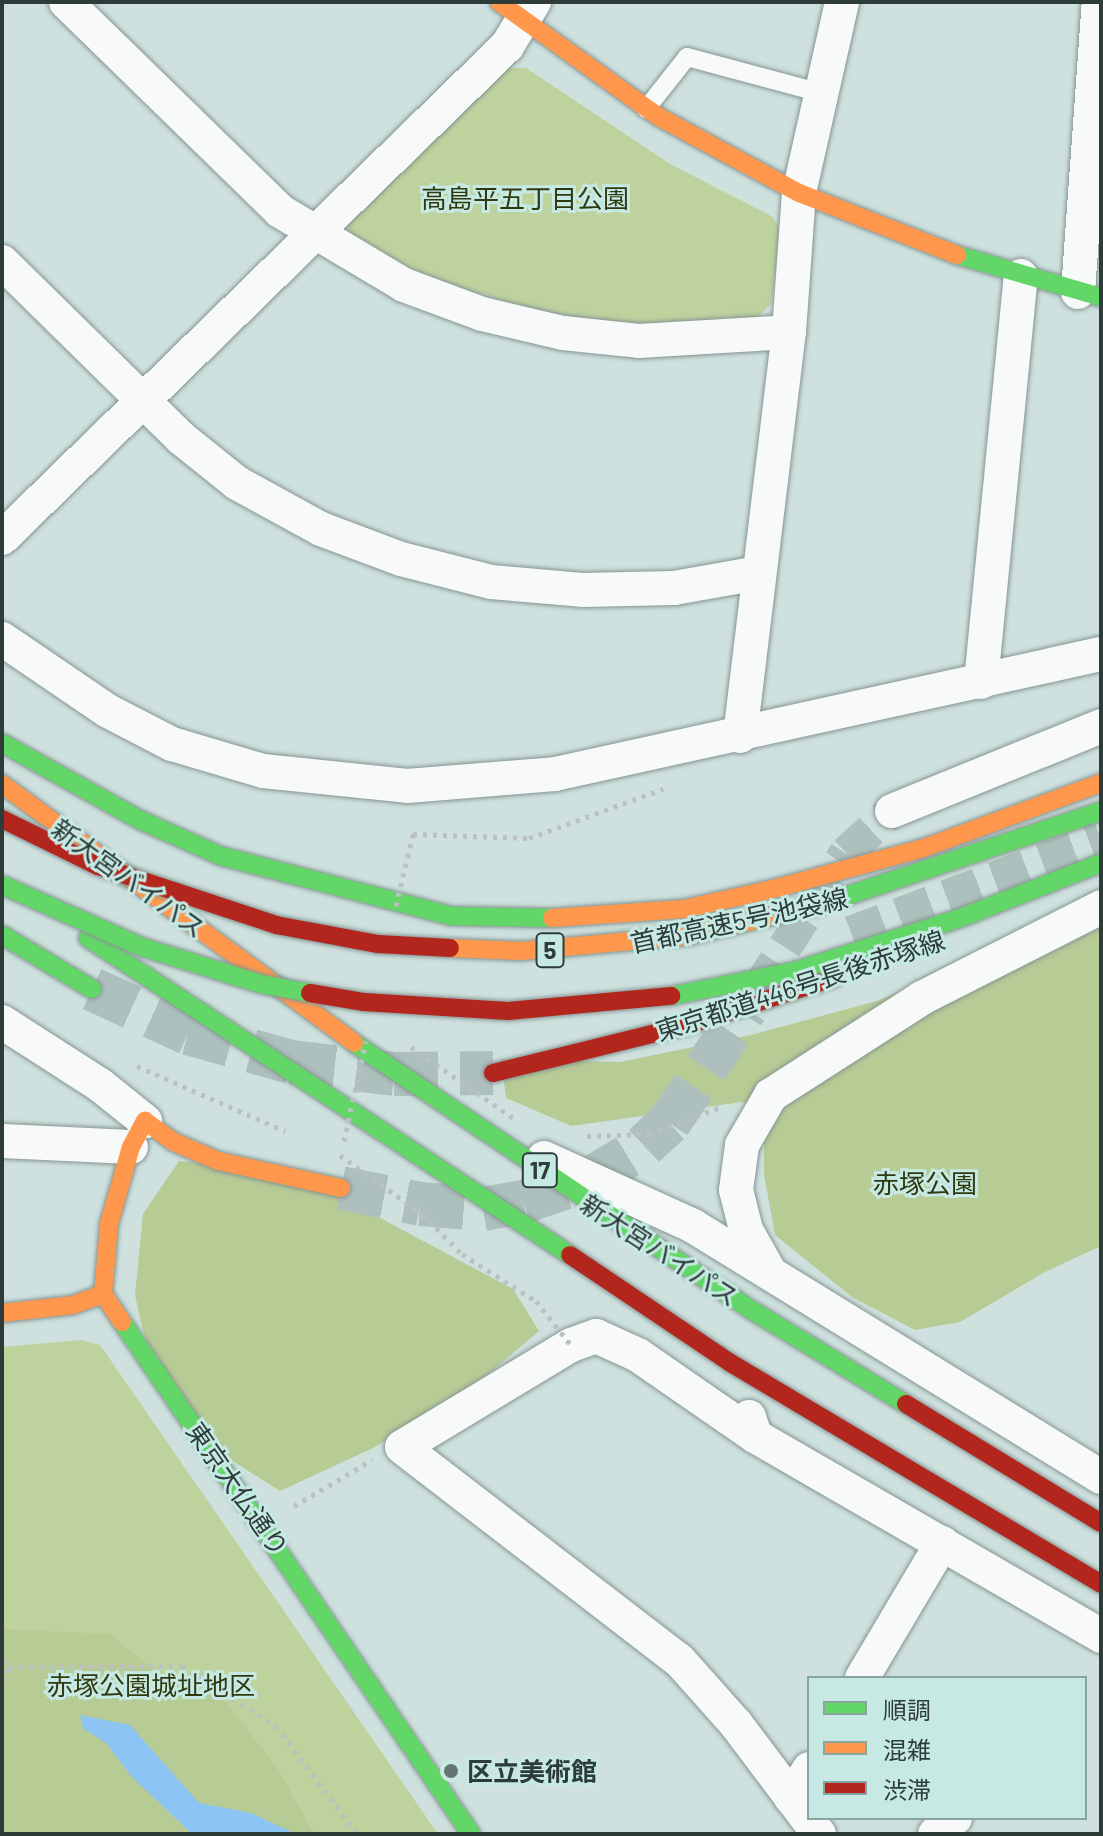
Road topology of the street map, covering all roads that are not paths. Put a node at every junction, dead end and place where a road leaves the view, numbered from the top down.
1 (66, 2) edge
2 (499, 2) edge
3 (842, 2) edge
4 (1099, 2) edge
5 (530, 12) edge
6 (821, 93) junction
7 (646, 109) junction
8 (799, 193) junction
9 (316, 235) junction
10 (2, 262) edge
11 (1021, 276) junction
12 (1090, 295) edge
13 (789, 332) junction
14 (141, 401) junction
15 (2, 538) edge
16 (759, 573) junction
17 (2, 639) edge
18 (1101, 654) edge
19 (981, 682) junction
20 (1101, 726) edge
21 (740, 736) junction
22 (2, 743) edge
23 (1101, 783) edge
24 (2, 784) edge
25 (892, 811) tunnel mouth
26 (1101, 811) edge
27 (2, 819) edge
28 (1101, 863) edge
29 (1101, 878) edge
30 (2, 887) edge
31 (1101, 907) edge
32 (2, 935) edge
33 (92, 989) tunnel mouth
34 (2, 1022) edge
35 (493, 1073) tunnel mouth
36 (500, 1127) junction
37 (138, 1134) junction
38 (2, 1141) edge
39 (341, 1188) tunnel mouth
40 (774, 1277) junction
41 (103, 1294) junction
42 (2, 1313) edge
43 (729, 1362) junction
44 (755, 1436) junction
45 (1101, 1477) edge
46 (1101, 1523) edge
47 (942, 1543) junction
48 (1101, 1584) edge
49 (1101, 1636) edge
50 (863, 1676) edge
51 (807, 1772) edge
52 (791, 1798) junction
53 (807, 1819) edge
54 (952, 1820) edge
55 (471, 1834) edge
56 (935, 1834) edge

1 - 9 street
2 - 5 main road
3 - 6 street
4 - 12 street
5 - 7 main road
5 - 9 street
6 - 7 lane
6 - 8 street
7 - 8 main road
8 - 11 main road
8 - 13 street
9 - 13 street
9 - 14 street
10 - 14 street
11 - 12 main road
11 - 19 street
13 - 16 street
14 - 15 street
14 - 16 street
16 - 21 street
17 - 21 street
18 - 19 street
19 - 21 street
20 - 25 street
22 - 23 main road
24 - 36 main road, 新大宮バイパス / 17
26 - 27 main road, 首都高速5号池袋線 / 5, bridge
28 - 30 main road, 5, bridge
29 - 35 main road, 東京都道446号長後赤塚線
30 - 43 main road, 新大宮バイパス / 17
31 - 40 street
32 - 33 main road
34 - 37 street
36 - 40 street, 17
36 - 46 main road, 新大宮バイパス / 17
37 - 38 street
37 - 39 main road
37 - 41 main road
40 - 45 street, 17
41 - 42 main road
41 - 55 main road, 東京大仏通り
43 - 44 street
43 - 48 main road, 新大宮バイパス / 17
44 - 47 street
44 - 52 street
47 - 49 street
47 - 50 street
51 - 52 street
52 - 53 street
54 - 56 street

